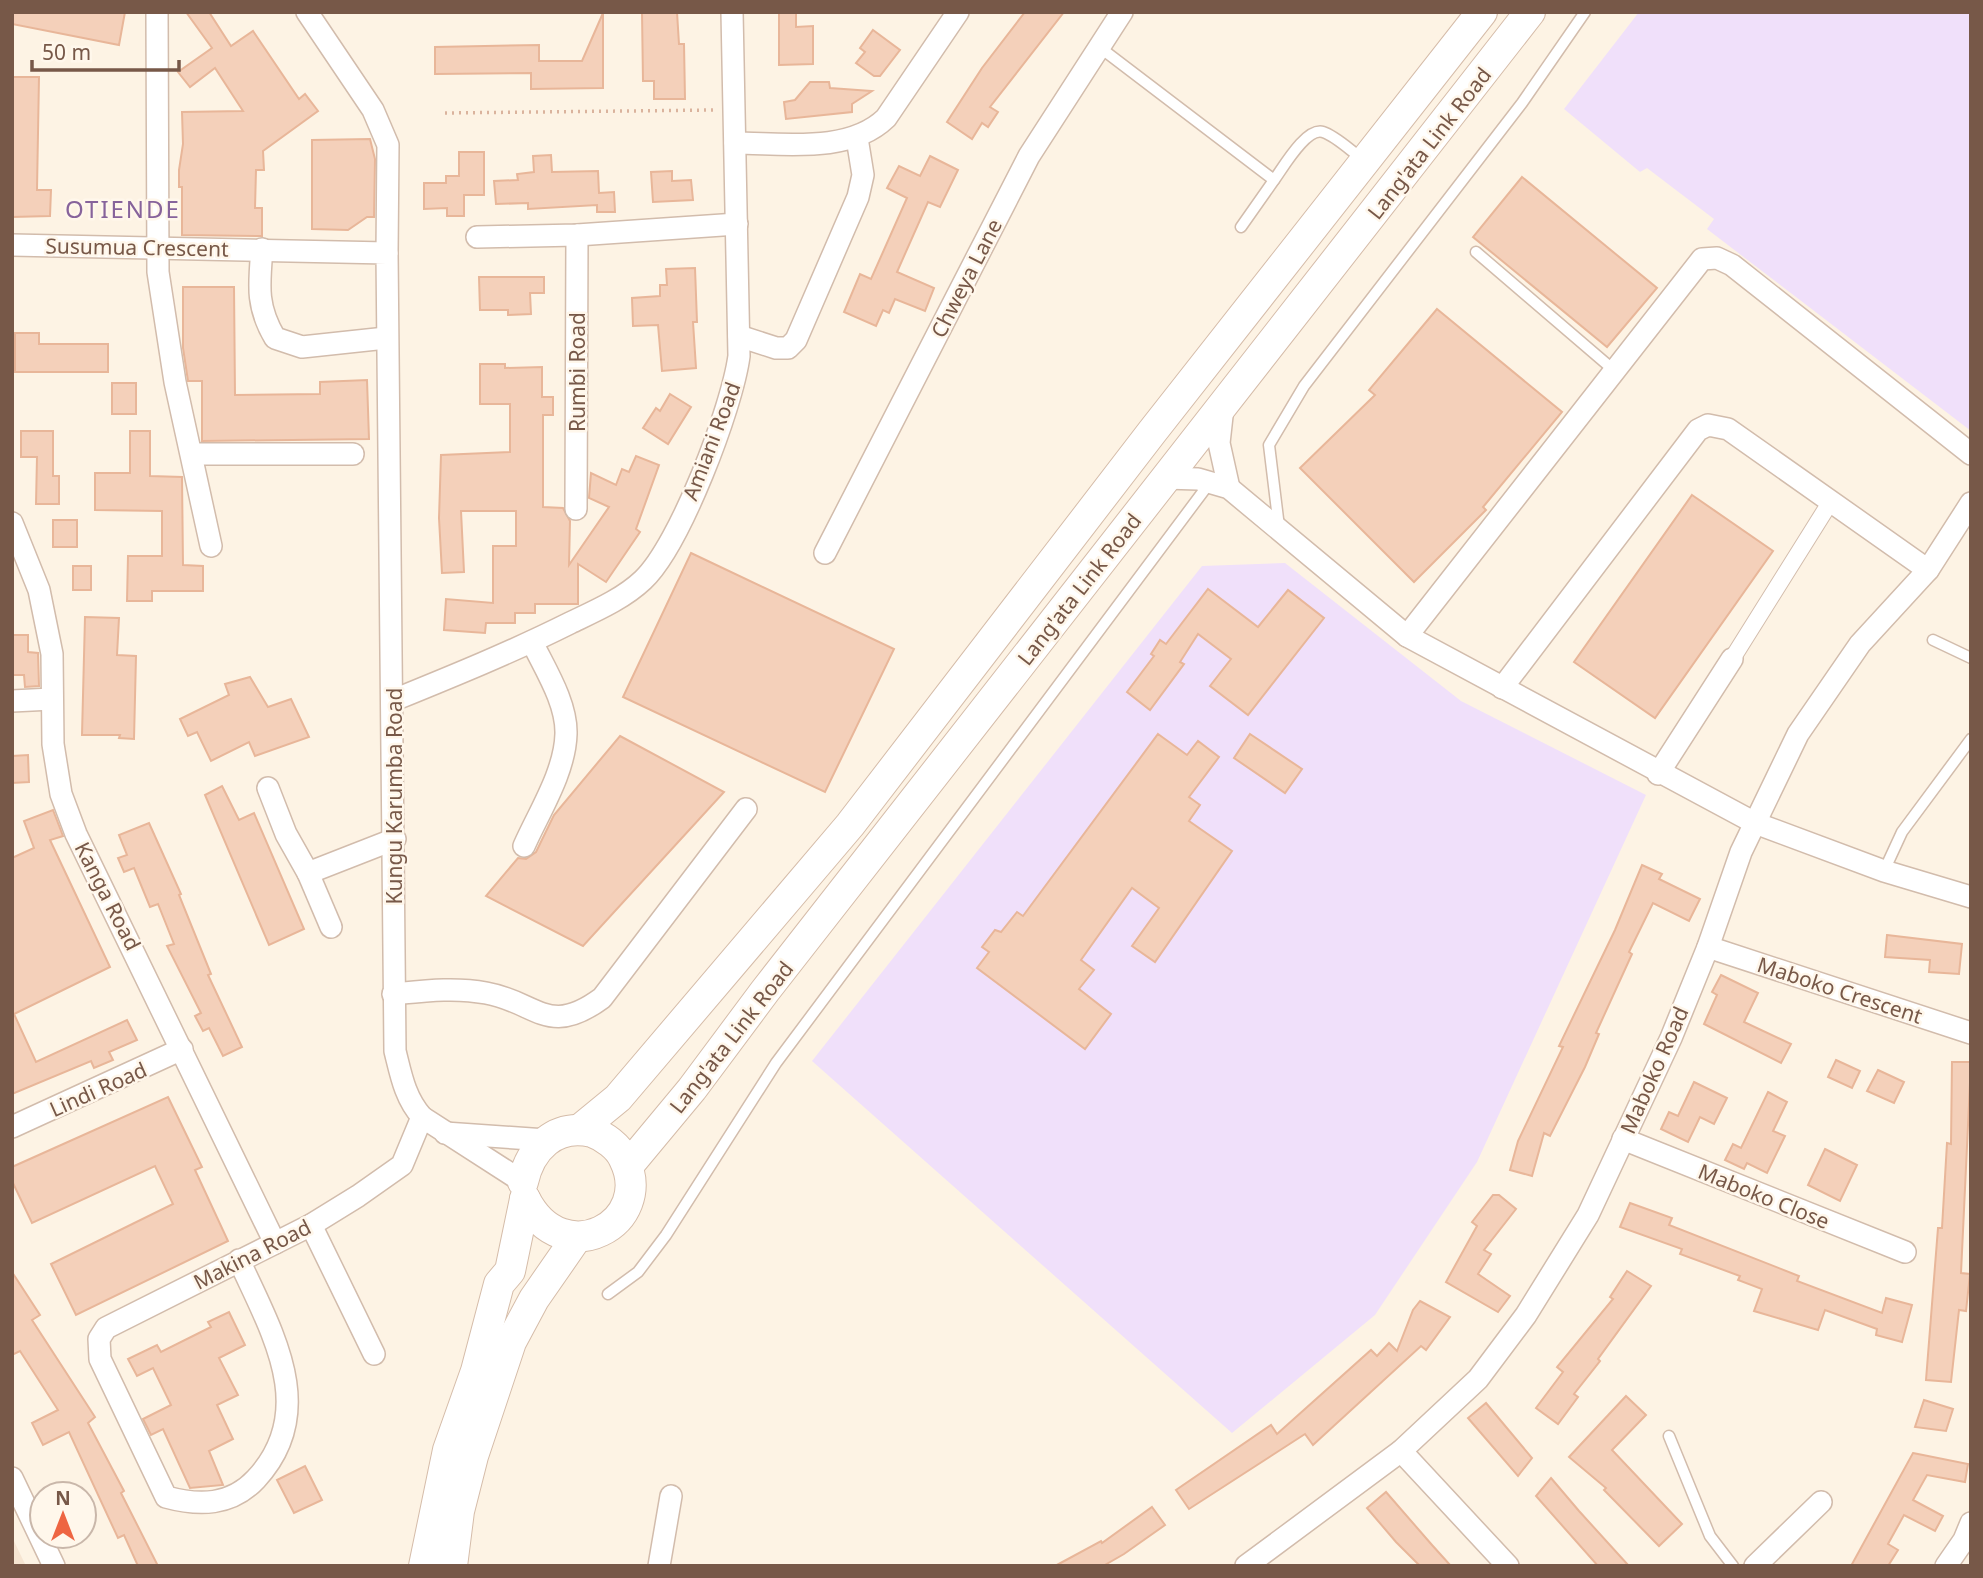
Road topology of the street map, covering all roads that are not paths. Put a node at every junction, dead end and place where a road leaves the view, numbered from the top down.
1 (157, 12) edge
2 (307, 12) edge
3 (732, 12) edge
4 (958, 12) edge
5 (1122, 12) edge
6 (1482, 12) edge
7 (1530, 12) edge
8 (1585, 12) edge
9 (1098, 46) junction
10 (857, 138) junction
11 (735, 143) junction
12 (1364, 160) junction
13 (1274, 180) junction
14 (737, 224) junction
15 (1241, 227) dead end
16 (577, 235) junction
17 (477, 237) dead end
18 (12, 245) edge
19 (158, 248) junction
20 (262, 249) junction
21 (1476, 252) dead end
22 (387, 253) junction
23 (739, 336) junction
24 (386, 338) junction
25 (1616, 372) junction
26 (1223, 404) junction
27 (192, 454) junction
28 (353, 454) dead end
29 (1971, 454) edge
30 (1165, 478) junction
31 (1220, 484) junction
32 (1831, 501) junction
33 (1971, 503) edge
34 (576, 509) dead end
35 (13, 526) edge
36 (1279, 530) junction
37 (211, 546) dead end
38 (825, 553) dead end
39 (1928, 570) junction
40 (1407, 636) junction
41 (1933, 640) dead end
42 (532, 642) junction
43 (1971, 658) edge
44 (1732, 659) joint
45 (1502, 688) junction
46 (52, 699) junction
47 (12, 701) edge
48 (394, 701) junction
49 (1971, 739) edge
50 (1658, 774) junction
51 (268, 788) dead end
52 (746, 809) dead end
53 (1755, 823) junction
54 (395, 839) junction
55 (524, 846) dead end
56 (1884, 871) junction
57 (308, 873) junction
58 (1971, 897) edge
59 (331, 927) dead end
60 (1708, 947) junction
61 (393, 994) junction
62 (1971, 1033) edge
63 (182, 1049) junction
64 (422, 1117) junction
65 (12, 1126) edge
66 (579, 1130) junction
67 (443, 1132) junction
68 (1623, 1139) junction
69 (546, 1140) junction
70 (628, 1166) junction
71 (524, 1191) junction
72 (311, 1225) junction
73 (577, 1237) junction
74 (275, 1243) junction
75 (1905, 1252) dead end
76 (239, 1260) junction
77 (608, 1294) dead end
78 (374, 1354) dead end
79 (1669, 1436) dead end
80 (1401, 1451) junction
81 (12, 1478) edge
82 (671, 1496) dead end
83 (1821, 1502) dead end
84 (1971, 1523) edge
85 (54, 1566) edge
86 (424, 1566) edge
87 (452, 1566) edge
88 (659, 1566) edge
89 (1246, 1566) edge
90 (1508, 1566) edge
91 (1733, 1566) edge
92 (1755, 1566) edge
93 (1946, 1566) edge

1 - 19 street
2 - 22 street, Kungu Karumba Road
3 - 11 street, Amiani Road
4 - 10 street
5 - 9 street, Chweya Lane
6 - 12 main road, Lang'ata Link Road
7 - 26 main road, Lang'ata Link Road
8 - 36 lane
9 - 13 lane
9 - 38 street, Chweya Lane
10 - 11 street
10 - 23 street
11 - 14 street, Amiani Road
12 - 13 lane
12 - 66 main road, Lang'ata Link Road
13 - 15 lane
14 - 16 street
14 - 23 street, Amiani Road
16 - 17 street
16 - 34 street, Rumbi Road
18 - 19 street, Susumua Crescent
19 - 20 street, Susumua Crescent
19 - 27 street
20 - 22 street, Susumua Crescent
20 - 24 street
21 - 25 lane
22 - 24 street, Kungu Karumba Road
23 - 42 street, Amiani Road
24 - 48 street, Kungu Karumba Road
25 - 29 street
25 - 40 street
26 - 30 main road, Lang'ata Link Road
26 - 31 street
27 - 28 street
27 - 37 street
30 - 31 street
30 - 70 main road, Lang'ata Link Road
31 - 36 street
31 - 77 lane
32 - 39 street
32 - 44 street
32 - 45 street
33 - 39 street, Maboko Road
35 - 46 street, Kanga Road
36 - 40 street
39 - 53 street, Maboko Road
40 - 45 street
41 - 43 lane
42 - 48 street, Amiani Road
42 - 55 street
44 - 50 street
45 - 50 street
46 - 47 street
46 - 63 street, Kanga Road
48 - 54 street, Kungu Karumba Road
49 - 56 lane
50 - 53 street
51 - 57 street
52 - 61 street
53 - 56 street
53 - 60 street, Maboko Road
54 - 57 street
54 - 61 street, Kungu Karumba Road
56 - 58 street
57 - 59 street
60 - 62 street, Maboko Crescent
60 - 68 street, Maboko Road
61 - 64 street, Kungu Karumba Road
63 - 65 street, Lindi Road
63 - 74 street, Kanga Road
64 - 67 street, Kungu Karumba Road
64 - 72 street, Makina Road
66 - 69 main road
66 - 70 main road
67 - 69 street
67 - 71 street, Kungu Karumba Road
68 - 75 street, Maboko Close
68 - 80 street, Maboko Road
69 - 71 main road
70 - 73 main road
71 - 73 main road
71 - 86 main road
72 - 74 street, Makina Road
72 - 78 street
73 - 87 main road
74 - 76 street, Makina Road
76 - 76 street, Makina Road
79 - 91 lane
80 - 89 street, Maboko Road
80 - 90 street
81 - 85 street
82 - 88 street
83 - 92 street
84 - 93 street

